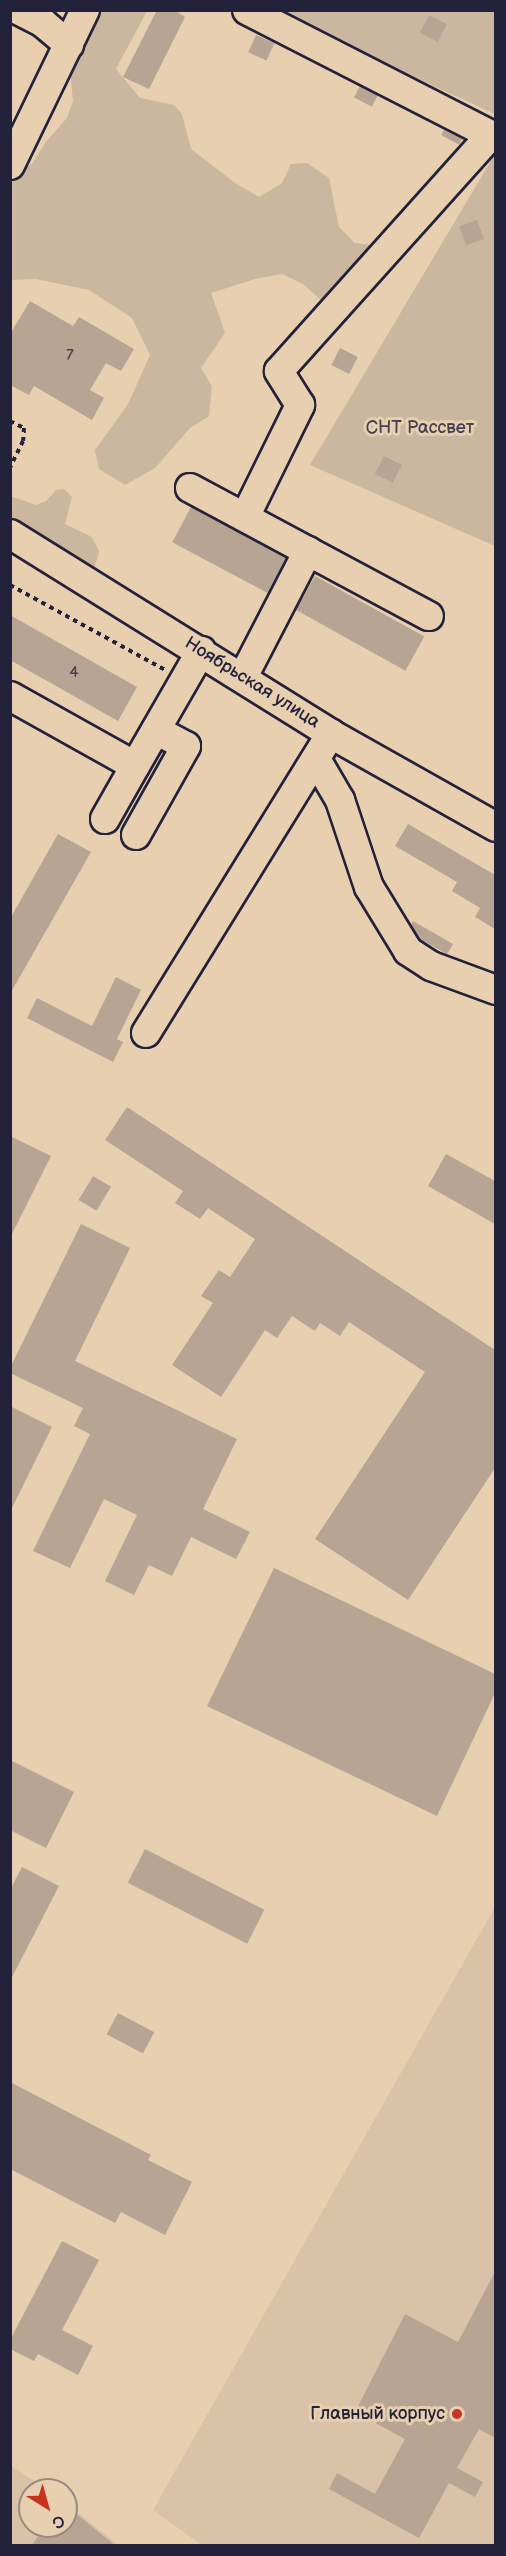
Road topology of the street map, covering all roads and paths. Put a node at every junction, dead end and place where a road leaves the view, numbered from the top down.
1 (18, 10) edge
2 (85, 10) edge
3 (247, 10) edge
4 (69, 45) junction
5 (10, 165) edge
6 (10, 421) edge
7 (10, 468) edge
8 (190, 488) dead end
9 (245, 517) junction
10 (10, 534) edge
11 (308, 551) junction
12 (10, 585) edge
13 (429, 616) dead end
14 (201, 651) junction
15 (243, 678) junction
16 (184, 680) junction
17 (10, 696) edge
18 (156, 730) junction
19 (332, 734) junction
20 (316, 759) junction
21 (135, 766) junction
22 (105, 819) dead end
23 (495, 827) edge
24 (136, 835) dead end
25 (495, 990) edge
26 (146, 1033) dead end

1 - 4 street
2 - 4 street
3 - 9 street
4 - 5 street
6 - 7 path
8 - 9 street
9 - 11 street
10 - 14 street, Ноябрьская улица
11 - 13 street
11 - 15 street
12 - 16 path
14 - 15 street, Ноябрьская улица
14 - 16 street
15 - 19 street, Ноябрьская улица
16 - 18 street
17 - 21 street
18 - 21 street
18 - 24 street
19 - 20 street
19 - 23 street, Ноябрьская улица
20 - 25 street
20 - 26 street
21 - 22 street

